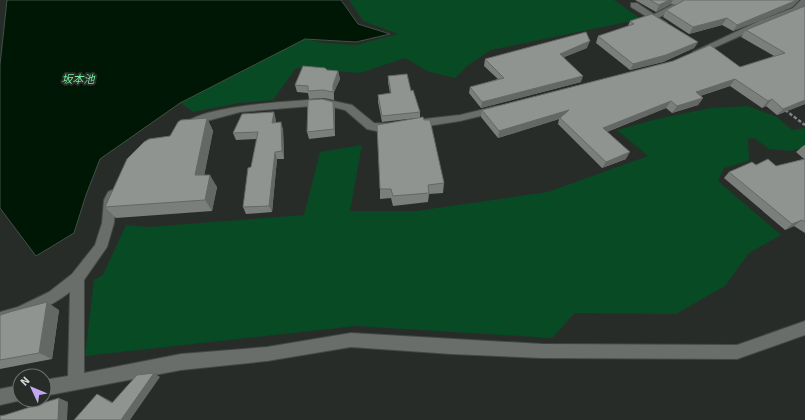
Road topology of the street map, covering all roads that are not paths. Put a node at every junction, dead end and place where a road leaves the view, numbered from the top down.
1 (805, 0) edge
2 (634, 5) dead end
3 (675, 7) edge
4 (653, 17) junction
5 (672, 29) edge
6 (685, 57) edge
7 (506, 106) edge
8 (181, 130) edge
9 (117, 188) edge
10 (77, 278) junction
11 (0, 319) edge
12 (805, 328) edge
13 (76, 381) junction
14 (52, 386) edge
15 (12, 395) edge
16 (0, 397) edge

1 - 6 street
2 - 4 street
3 - 4 street
4 - 5 street
7 - 8 street
9 - 10 street
10 - 11 street
10 - 13 street
12 - 13 street
13 - 14 street
15 - 16 street

